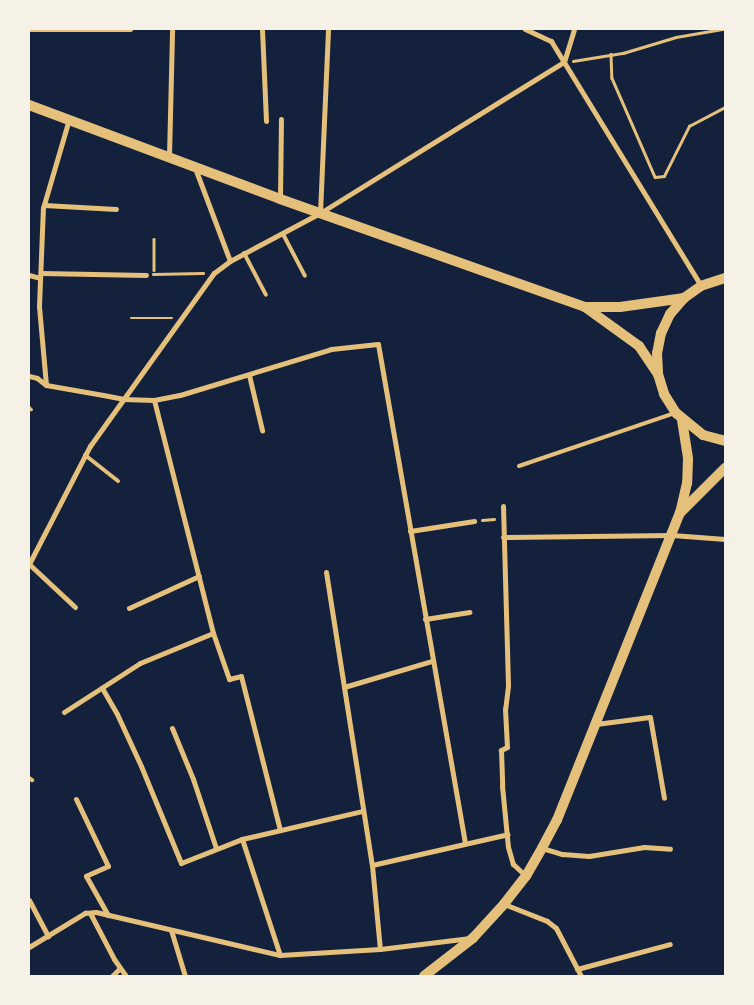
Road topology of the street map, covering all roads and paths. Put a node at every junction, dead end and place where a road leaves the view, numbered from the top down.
1 (34, 29) edge
2 (130, 29) edge
3 (172, 29) edge
4 (262, 29) edge
5 (328, 29) edge
6 (525, 29) edge
7 (574, 29) edge
8 (723, 29) edge
9 (29, 30) edge
10 (611, 54) junction
11 (564, 62) junction
12 (29, 105) edge
13 (725, 107) edge
14 (69, 118) junction
15 (281, 119) dead end
16 (266, 121) dead end
17 (169, 156) junction
18 (194, 167) junction
19 (280, 199) junction
20 (44, 205) junction
21 (116, 209) dead end
22 (320, 213) junction
23 (283, 234) junction
24 (154, 239) dead end
25 (244, 253) junction
26 (230, 261) junction
27 (214, 273) junction
28 (146, 274) joint
29 (154, 274) junction
30 (29, 275) edge
31 (40, 276) junction
32 (305, 276) dead end
33 (723, 276) edge
34 (701, 286) junction
35 (266, 294) dead end
36 (684, 298) junction
37 (585, 307) junction
38 (131, 318) dead end
39 (181, 318) junction
40 (658, 374) junction
41 (249, 375) junction
42 (29, 376) edge
43 (46, 384) junction
44 (123, 399) junction
45 (154, 400) junction
46 (679, 416) junction
47 (262, 430) dead end
48 (725, 442) edge
49 (85, 455) junction
50 (519, 466) dead end
51 (725, 468) edge
52 (118, 481) dead end
53 (503, 506) dead end
54 (680, 513) junction
55 (503, 519) junction
56 (474, 521) joint
57 (410, 531) junction
58 (672, 535) junction
59 (503, 537) junction
60 (725, 538) edge
61 (29, 564) edge
62 (326, 572) dead end
63 (198, 576) junction
64 (75, 607) dead end
65 (129, 608) dead end
66 (469, 612) dead end
67 (425, 619) junction
68 (213, 633) junction
69 (432, 661) junction
70 (344, 686) junction
71 (102, 688) junction
72 (64, 712) dead end
73 (596, 724) junction
74 (172, 728) dead end
75 (664, 798) dead end
76 (76, 799) dead end
77 (362, 811) junction
78 (280, 830) junction
79 (508, 834) junction
80 (242, 839) junction
81 (465, 843) junction
82 (216, 848) junction
83 (542, 848) junction
84 (670, 848) dead end
85 (372, 865) junction
86 (526, 876) junction
87 (29, 900) edge
88 (504, 904) junction
89 (90, 913) junction
90 (108, 915) junction
91 (171, 930) junction
92 (48, 936) junction
93 (472, 938) junction
94 (670, 944) dead end
95 (29, 948) edge
96 (380, 949) junction
97 (280, 955) junction
98 (120, 968) junction
99 (577, 969) junction
100 (112, 976) edge
101 (126, 976) edge
102 (185, 976) edge
103 (424, 976) edge
104 (581, 976) edge

1 - 2 street
1 - 9 street
3 - 17 street
4 - 16 street
5 - 22 street
6 - 11 street
7 - 11 street
8 - 10 path
10 - 11 path
10 - 13 path
11 - 22 street
11 - 34 street
12 - 14 main road
14 - 17 main road
14 - 20 street
15 - 19 street
17 - 18 main road
18 - 19 main road
18 - 26 street
19 - 22 main road
20 - 21 street
20 - 31 street
22 - 23 street
22 - 37 main road
23 - 25 street
23 - 32 lane
24 - 29 path
25 - 26 street
25 - 35 lane
26 - 27 street
27 - 29 path
27 - 39 street
28 - 29 path
28 - 31 street
30 - 31 street
31 - 43 street
33 - 34 main road
34 - 36 main road
36 - 37 main road
36 - 40 main road
37 - 40 main road
38 - 39 path
39 - 44 street
40 - 46 main road
41 - 45 street
41 - 47 street
41 - 57 street
42 - 43 street
43 - 44 street
44 - 45 street
44 - 49 street
45 - 63 street
46 - 48 main road
46 - 50 lane
46 - 54 main road
49 - 52 lane
49 - 61 street
51 - 54 main road
53 - 55 street
54 - 58 main road
55 - 56 path
55 - 59 street
56 - 57 street
57 - 67 street
58 - 59 street
58 - 60 street
58 - 73 main road
59 - 79 street
61 - 64 street
62 - 70 street
63 - 65 street
63 - 68 street
66 - 67 street
67 - 69 street
68 - 71 street
68 - 78 street
69 - 70 street
69 - 81 street
70 - 77 street
71 - 72 street
71 - 82 street
73 - 75 street
73 - 83 main road
74 - 82 street
76 - 90 street
77 - 78 street
77 - 85 street
78 - 80 street
79 - 81 street
79 - 86 street
80 - 82 street
80 - 97 street
81 - 85 street
83 - 84 street
83 - 86 main road
85 - 96 street
86 - 88 main road
87 - 92 street
88 - 93 main road
88 - 99 street
89 - 90 street
89 - 92 street
89 - 98 street
90 - 91 street
91 - 97 street
91 - 102 street
92 - 95 street
93 - 96 street
93 - 103 main road
94 - 99 street
96 - 97 street
98 - 100 street
98 - 101 street
99 - 104 street

